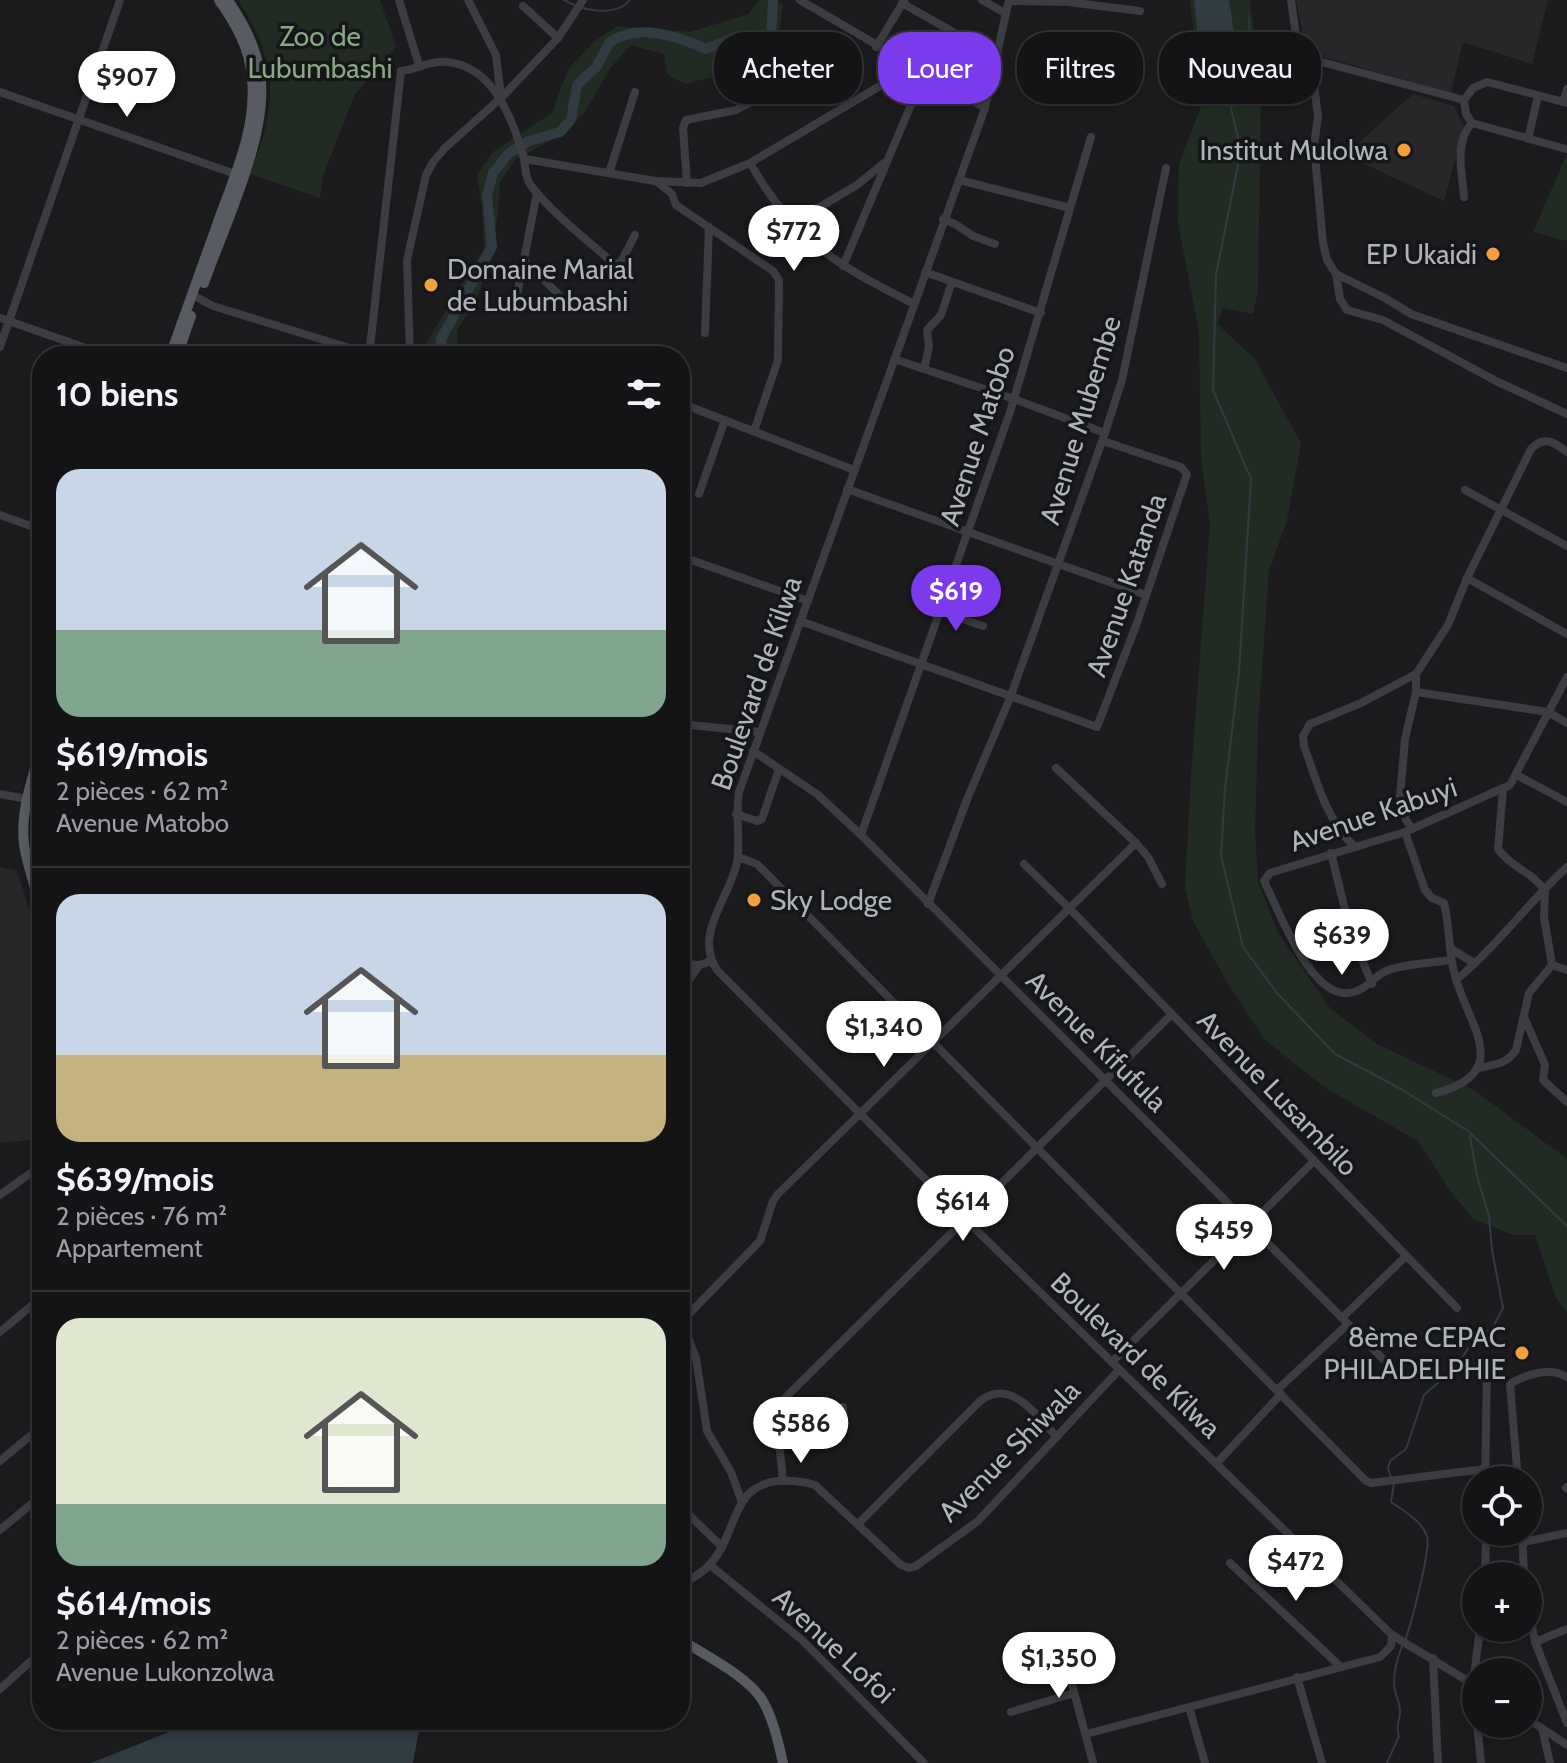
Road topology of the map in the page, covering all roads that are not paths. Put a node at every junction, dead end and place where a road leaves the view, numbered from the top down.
1 (120, 0) edge
2 (219, 0) edge
3 (228, 0) edge
4 (399, 0) edge
5 (468, 0) edge
6 (800, 0) edge
7 (982, 0) edge
8 (1009, 0) edge
9 (1291, 0) edge
10 (1055, 1) edge
11 (903, 2) edge
12 (580, 5) edge
13 (523, 6) dead end
14 (1140, 11) dead end
15 (1005, 13) junction
16 (953, 32) dead end
17 (1296, 32) edge
18 (558, 38) junction
19 (876, 47) joint
20 (1321, 62) edge
21 (411, 69) junction
22 (878, 87) edge
23 (1567, 89) edge
24 (0, 92) edge
25 (635, 92) dead end
26 (1538, 96) junction
27 (502, 97) junction
28 (1464, 100) junction
29 (1565, 103) edge
30 (747, 104) edge
31 (911, 104) edge
32 (978, 104) edge
33 (1316, 104) edge
34 (985, 108) junction
35 (77, 118) junction
36 (1472, 123) junction
37 (1091, 137) dead end
38 (1528, 139) junction
39 (1566, 149) edge
40 (524, 157) junction
41 (887, 160) junction
42 (750, 163) junction
43 (1166, 168) dead end
44 (609, 173) junction
45 (239, 175) junction
46 (959, 180) junction
47 (655, 181) junction
48 (687, 183) junction
49 (537, 193) junction
50 (1464, 197) dead end
51 (1070, 208) junction
52 (943, 219) junction
53 (791, 224) junction
54 (709, 227) junction
55 (635, 235) dead end
56 (995, 244) dead end
57 (524, 260) junction
58 (843, 266) junction
59 (925, 272) junction
60 (1336, 274) junction
61 (952, 282) junction
62 (198, 298) junction
63 (914, 304) junction
64 (569, 305) dead end
65 (514, 310) dead end
66 (1041, 313) junction
67 (4, 320) edge
68 (705, 333) dead end
69 (80, 346) edge
70 (174, 346) edge
71 (181, 346) edge
72 (340, 346) edge
73 (370, 346) edge
74 (410, 346) edge
75 (0, 347) edge
76 (894, 359) junction
77 (1567, 368) edge
78 (924, 369) junction
79 (1014, 399) junction
80 (690, 407) edge
81 (1567, 414) edge
82 (725, 420) junction
83 (754, 431) junction
84 (1104, 437) junction
85 (1567, 452) edge
86 (854, 470) junction
87 (847, 489) junction
88 (1465, 490) dead end
89 (699, 494) dead end
90 (1502, 509) junction
91 (0, 515) edge
92 (32, 526) edge
93 (969, 532) junction
94 (1567, 546) edge
95 (690, 560) edge
96 (1057, 564) junction
97 (1467, 578) junction
98 (1146, 595) junction
99 (808, 601) junction
100 (940, 611) junction
101 (800, 621) junction
102 (983, 626) dead end
103 (1567, 634) edge
104 (920, 665) junction
105 (1416, 674) junction
106 (1567, 677) edge
107 (1416, 692) junction
108 (1010, 698) junction
109 (1548, 712) junction
110 (1567, 723) edge
111 (690, 725) edge
112 (760, 732) junction
113 (753, 751) junction
114 (1056, 768) dead end
115 (779, 769) junction
116 (1517, 775) junction
117 (1503, 789) junction
118 (32, 790) edge
119 (32, 793) edge
120 (0, 794) edge
121 (30, 799) junction
122 (1567, 802) edge
123 (736, 814) junction
124 (1408, 831) junction
125 (861, 835) junction
126 (1136, 843) junction
127 (32, 845) edge
128 (1354, 846) junction
129 (1331, 853) junction
130 (738, 857) junction
131 (1024, 864) dead end
132 (1567, 867) edge
133 (1162, 884) dead end
134 (1545, 891) junction
135 (928, 904) junction
136 (1069, 908) junction
137 (1350, 930) junction
138 (1295, 943) junction
139 (1450, 948) junction
140 (711, 960) junction
141 (1451, 960) junction
142 (1474, 963) junction
143 (690, 964) edge
144 (1552, 965) junction
145 (699, 966) junction
146 (1567, 970) edge
147 (1002, 976) junction
148 (690, 978) edge
149 (1456, 980) junction
150 (1372, 984) junction
151 (1171, 1015) junction
152 (1524, 1017) junction
153 (933, 1042) junction
154 (1478, 1068) junction
155 (1104, 1079) junction
156 (1436, 1093) dead end
157 (1567, 1102) edge
158 (861, 1115) junction
159 (1037, 1146) junction
160 (1314, 1161) junction
161 (32, 1173) edge
162 (0, 1195) edge
163 (965, 1219) junction
164 (1249, 1225) junction
165 (1406, 1256) junction
166 (1181, 1292) junction
167 (32, 1305) edge
168 (1457, 1308) dead end
169 (690, 1313) edge
170 (1345, 1321) junction
171 (0, 1332) edge
172 (690, 1343) edge
173 (1112, 1362) junction
174 (1487, 1368) dead end
175 (1119, 1370) junction
176 (1399, 1375) dead end
177 (1567, 1377) edge
178 (1279, 1392) junction
179 (780, 1403) junction
180 (843, 1407) dead end
181 (32, 1434) edge
182 (1057, 1437) junction
183 (0, 1461) edge
184 (1216, 1464) junction
185 (1485, 1466) edge
186 (1517, 1466) edge
187 (1462, 1472) edge
188 (783, 1481) junction
189 (742, 1502) junction
190 (32, 1503) edge
191 (690, 1516) edge
192 (858, 1524) junction
193 (0, 1530) edge
194 (1567, 1533) edge
195 (1542, 1535) edge
196 (722, 1547) junction
197 (1230, 1563) dead end
198 (710, 1565) junction
199 (690, 1578) edge
200 (1567, 1629) edge
201 (1542, 1639) edge
202 (1399, 1640) junction
203 (1535, 1642) edge
204 (690, 1646) edge
205 (690, 1653) edge
206 (1433, 1658) junction
207 (32, 1660) edge
208 (1341, 1667) junction
209 (1018, 1669) dead end
210 (1297, 1677) junction
211 (1462, 1677) edge
212 (0, 1689) edge
213 (1074, 1693) junction
214 (1189, 1707) junction
215 (1011, 1712) dead end
216 (1567, 1723) edge
217 (1542, 1728) joint
218 (1086, 1734) junction
219 (1478, 1738) edge
220 (1567, 1745) edge
221 (780, 1763) edge
222 (924, 1763) edge
223 (1093, 1763) edge
224 (1205, 1763) edge
225 (1322, 1763) edge
226 (1438, 1763) edge
227 (1481, 1763) edge
228 (1550, 1763) edge

1 - 35 street
2 - 45 main road
3 - 45 main road
4 - 21 street
5 - 27 street
6 - 19 street
7 - 15 street
8 - 10 street
8 - 15 street, Boulevard de Kilwa
9 - 17 street
10 - 14 street
11 - 16 street
11 - 19 street
12 - 18 street
13 - 18 street
15 - 34 street, Boulevard de Kilwa
18 - 27 street
20 - 28 street
21 - 27 street
21 - 73 street
22 - 42 street
23 - 29 street
24 - 35 street
25 - 44 street
26 - 28 street
26 - 29 street
26 - 38 street
27 - 40 street
27 - 74 street
28 - 36 street
30 - 48 street
31 - 41 street
32 - 34 street
33 - 60 street
34 - 46 street, Boulevard de Kilwa
35 - 45 street
35 - 67 street
36 - 38 street
36 - 50 street
37 - 51 street, Avenue Matobo
38 - 39 street
40 - 44 street
40 - 49 street
41 - 53 street
41 - 58 street
42 - 48 street
42 - 53 street
43 - 84 street, Avenue Mubembe
44 - 47 street
45 - 62 main road
45 - 70 main road
46 - 51 street
46 - 52 street, Boulevard de Kilwa
47 - 48 street
47 - 54 street
49 - 55 street
49 - 57 street
51 - 66 street, Avenue Matobo
52 - 56 street
52 - 59 street, Boulevard de Kilwa
53 - 58 street
54 - 68 street
54 - 83 street
57 - 64 street
57 - 65 street
58 - 63 street
59 - 61 street
59 - 63 street, Boulevard de Kilwa
60 - 77 street
60 - 81 street
61 - 66 street
61 - 78 street
62 - 71 main road
62 - 72 street
63 - 76 street, Boulevard de Kilwa
66 - 79 street, Avenue Matobo
67 - 69 street
67 - 75 street
76 - 78 street
76 - 86 street, Boulevard de Kilwa
78 - 79 street
79 - 84 street
79 - 93 street, Avenue Matobo
80 - 82 street
82 - 83 street
82 - 89 street
83 - 86 street
84 - 96 street, Avenue Mubembe
84 - 98 street, Avenue Katanda
85 - 90 street
86 - 87 street, Boulevard de Kilwa
87 - 93 street
87 - 99 street, Boulevard de Kilwa
88 - 90 street
90 - 94 street
90 - 97 street
91 - 92 street
93 - 96 street
93 - 100 street, Avenue Matobo
95 - 99 street
96 - 98 street
96 - 108 street, Avenue Mubembe
97 - 103 street
97 - 105 street
98 - 108 street, Avenue Katanda
99 - 101 street, Boulevard de Kilwa
100 - 102 street
100 - 104 street, Avenue Matobo
101 - 104 street
101 - 112 street, Boulevard de Kilwa
104 - 108 street
104 - 125 street, Avenue Matobo
105 - 107 street
105 - 128 street
106 - 109 street, Avenue Kabuyi
107 - 109 street
107 - 124 street
108 - 135 street, Avenue Mubembe
109 - 110 street
109 - 116 street, Avenue Kabuyi
111 - 112 street
112 - 113 street, Boulevard de Kilwa
113 - 115 street, Avenue Kifufula
113 - 123 street, Boulevard de Kilwa
114 - 126 street
115 - 123 street
115 - 125 street, Avenue Kifufula
116 - 117 street, Avenue Kabuyi
116 - 122 street
117 - 124 street, Avenue Kabuyi
117 - 134 street
118 - 121 main road
119 - 121 main road
120 - 121 street
121 - 127 main road
123 - 130 street, Boulevard de Kilwa
124 - 128 street, Avenue Kabuyi
124 - 139 street
125 - 135 street, Avenue Kifufula
126 - 133 street
126 - 136 street
128 - 129 street, Avenue Kabuyi
129 - 137 street
129 - 138 street, Avenue Kabuyi
130 - 140 street, Boulevard de Kilwa
130 - 153 street
131 - 136 street, Avenue Lusambilo
132 - 134 street
134 - 142 street
134 - 144 street
135 - 147 street, Avenue Kifufula
136 - 147 street
136 - 151 street, Avenue Lusambilo
137 - 138 street
137 - 150 street
138 - 150 street
139 - 141 street
139 - 142 street
140 - 145 street
140 - 158 street, Boulevard de Kilwa
141 - 149 street
141 - 150 street
142 - 149 street
143 - 145 street
144 - 146 street
144 - 152 street
145 - 148 street
147 - 153 street
147 - 155 street, Avenue Kifufula
149 - 154 street
151 - 155 street
151 - 160 street, Avenue Lusambilo
152 - 154 street
152 - 157 street
153 - 158 street
153 - 159 street
154 - 156 street
155 - 159 street
155 - 164 street, Avenue Kifufula
158 - 163 street, Boulevard de Kilwa
158 - 169 street
159 - 163 street
159 - 166 street
160 - 164 street
160 - 165 street, Avenue Lusambilo
161 - 162 street
163 - 173 street, Boulevard de Kilwa
163 - 179 street
164 - 166 street
164 - 170 street, Avenue Kifufula
165 - 168 street, Avenue Lusambilo
165 - 170 street
166 - 173 street
166 - 178 street
167 - 171 street
170 - 176 street, Avenue Kifufula
170 - 178 street
172 - 189 street
173 - 175 street, Boulevard de Kilwa
174 - 185 street
175 - 182 street, Avenue Shiwala
175 - 184 street, Boulevard de Kilwa
177 - 186 street
178 - 184 street
178 - 187 street
179 - 180 street
179 - 188 street
181 - 183 street
182 - 192 street, Avenue Shiwala
182 - 192 street
184 - 202 street, Boulevard de Kilwa
188 - 189 street
188 - 192 street, Avenue Shiwala
189 - 196 street
190 - 193 street
191 - 196 street
194 - 195 street
196 - 198 street
197 - 208 street
198 - 199 street
198 - 222 street, Avenue Lofoi
200 - 201 street
202 - 206 street, Boulevard de Kilwa
202 - 208 street
203 - 216 street
204 - 221 main road
205 - 221 main road
206 - 211 street, Boulevard de Kilwa
206 - 226 street
207 - 212 street
208 - 210 street
209 - 213 street
210 - 214 street
210 - 225 street
213 - 215 street
213 - 218 street
214 - 218 street
214 - 224 street
217 - 220 street
217 - 228 street
218 - 223 street
219 - 227 street

